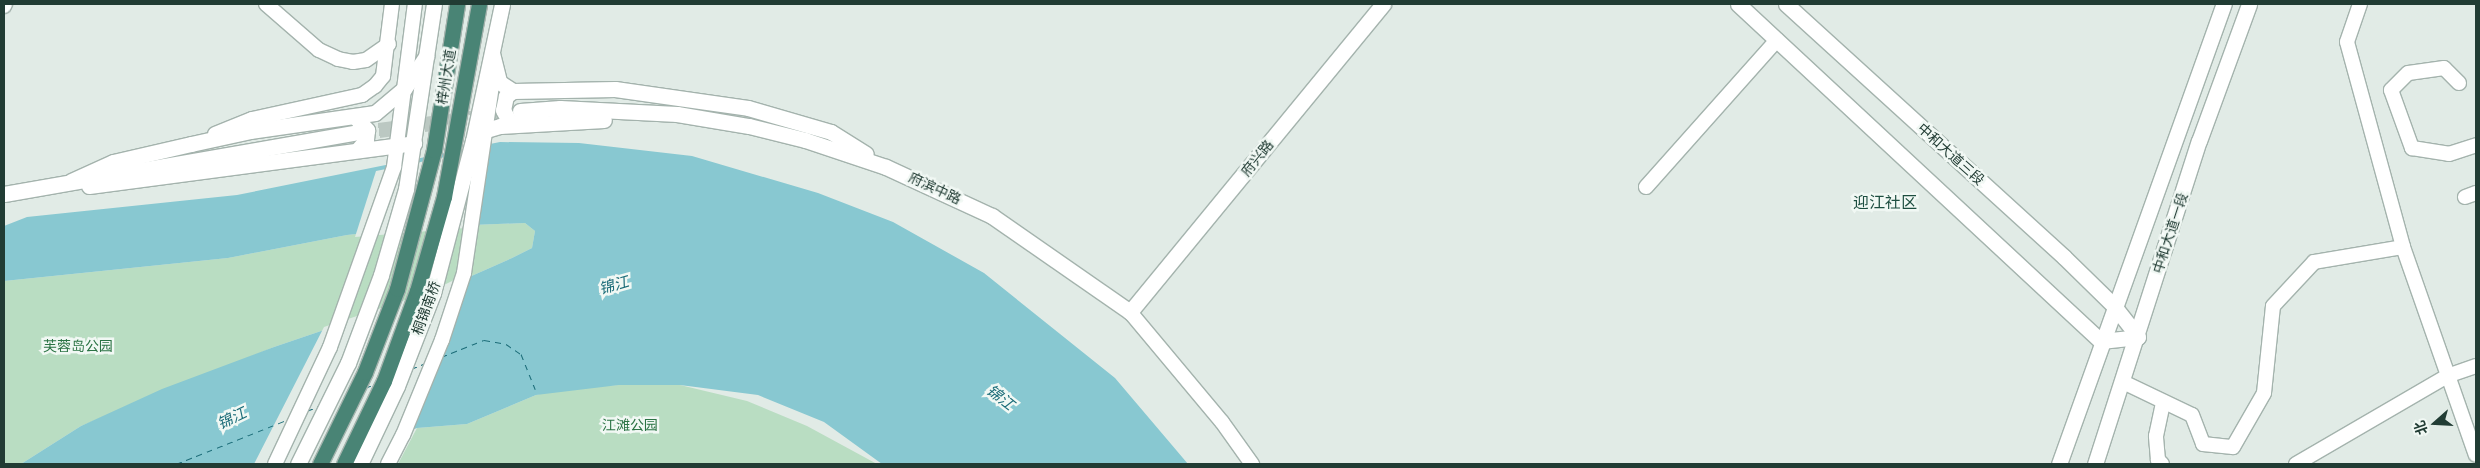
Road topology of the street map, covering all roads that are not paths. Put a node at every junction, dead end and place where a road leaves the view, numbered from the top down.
1 (266, 4) edge
2 (392, 4) edge
3 (415, 4) edge
4 (434, 4) edge
5 (457, 4) edge
6 (479, 4) edge
7 (502, 4) edge
8 (1383, 4) edge
9 (1738, 4) edge
10 (1786, 4) edge
11 (2224, 4) edge
12 (2249, 4) edge
13 (2360, 4) edge
14 (1777, 40) junction
15 (388, 44) junction
16 (492, 54) junction
17 (426, 56) junction
18 (494, 72) junction
19 (2459, 83) dead end
20 (404, 89) junction
21 (513, 92) junction
22 (355, 116) junction
23 (518, 118) junction
24 (354, 133) tunnel mouth
25 (479, 139) junction
26 (398, 143) junction
27 (191, 144) junction
28 (2476, 145) edge
29 (454, 146) joint
30 (359, 148) junction
31 (413, 149) junction
32 (886, 166) junction
33 (71, 181) junction
34 (1646, 187) dead end
35 (4, 194) edge
36 (2403, 248) junction
37 (2114, 306) junction
38 (1130, 312) junction
39 (2138, 337) junction
40 (2101, 341) junction
41 (2476, 366) edge
42 (2447, 376) junction
43 (2123, 382) junction
44 (2163, 402) junction
45 (2476, 455) edge
46 (275, 464) edge
47 (298, 464) edge
48 (320, 464) edge
49 (344, 464) edge
50 (360, 464) edge
51 (388, 464) edge
52 (1252, 464) edge
53 (2059, 464) edge
54 (2095, 464) edge
55 (2162, 464) edge
56 (2296, 464) edge

1 - 15 street
2 - 15 street
3 - 20 street
4 - 17 main road
5 - 48 highway, 梓州大道
6 - 29 highway, 梓州大道
7 - 16 main road
8 - 38 main road, 府兴路
9 - 14 main road
10 - 37 main road, 中和大道三段
11 - 37 main road, 中和大道一段
12 - 39 main road, 中和大道一段
13 - 36 street
14 - 34 street
14 - 40 main road
15 - 27 street
16 - 18 main road
16 - 25 main road
17 - 20 main road
17 - 31 main road
18 - 21 main road
18 - 25 street
19 - 28 street
20 - 22 main road
20 - 26 street
21 - 23 main road
21 - 32 main road
22 - 27 main road
22 - 30 main road
23 - 25 main road, 府滨中路
23 - 32 main road, 府滨中路
24 - 33 main road
25 - 50 main road, 桐锦南桥
25 - 51 street, 桐锦南桥
26 - 30 main road
26 - 31 main road
26 - 46 street
27 - 33 main road
29 - 49 highway, 桐锦南桥
30 - 33 main road
31 - 47 main road
32 - 38 main road, 府滨中路
33 - 35 main road
36 - 42 street
36 - 44 street
37 - 39 main road, 中和大道三段
37 - 40 main road, 中和大道一段
38 - 52 street, 府滨中路
39 - 40 main road
39 - 43 main road, 中和大道一段
40 - 53 main road, 中和大道一段
41 - 42 street
42 - 45 street
42 - 56 street
43 - 44 street
43 - 54 main road, 中和大道一段
44 - 55 street

